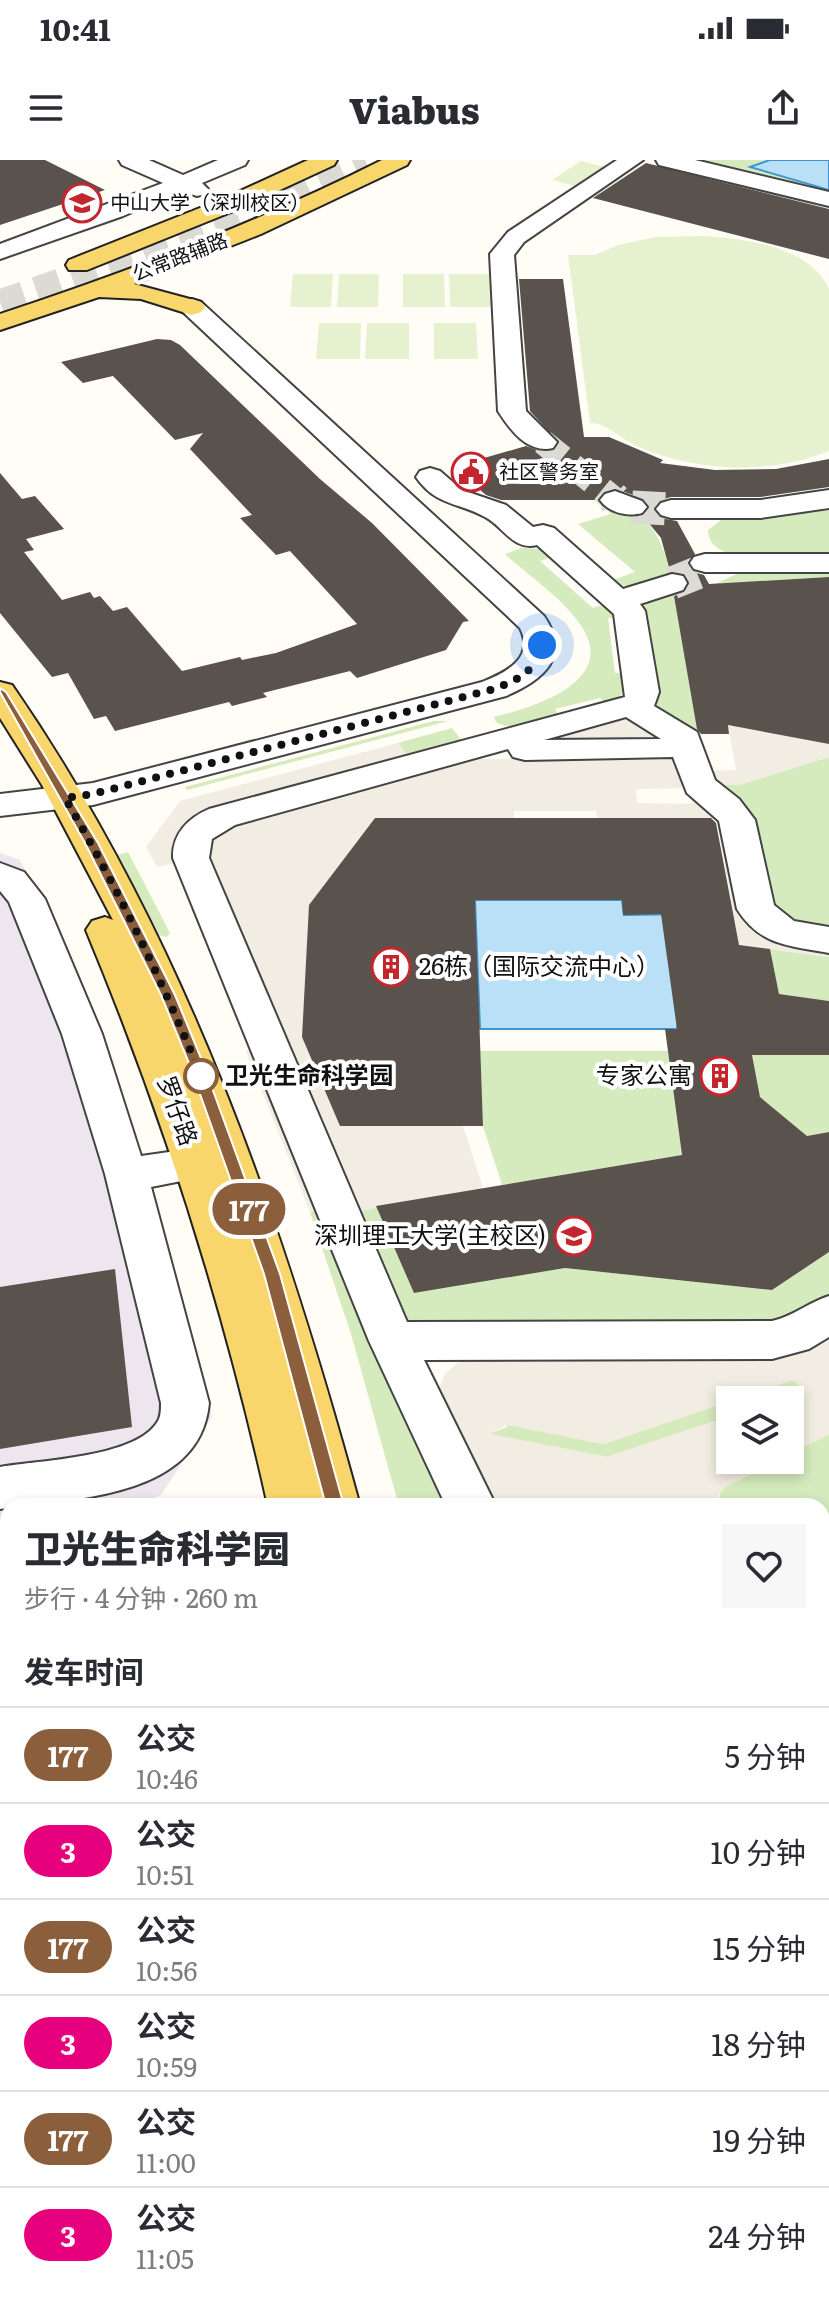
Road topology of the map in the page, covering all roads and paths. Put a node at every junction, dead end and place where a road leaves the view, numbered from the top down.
1 (130, 160) edge
2 (237, 160) edge
3 (326, 160) edge
4 (399, 160) edge
5 (632, 160) edge
6 (667, 160) edge
7 (183, 183) junction
8 (829, 199) edge
9 (233, 203) junction
10 (0, 252) edge
11 (194, 253) junction
12 (60, 273) dead end
13 (83, 293) junction
14 (192, 307) junction
15 (0, 322) edge
16 (543, 442) tunnel mouth
17 (430, 477) dead end
18 (829, 499) edge
19 (546, 533) junction
20 (463, 558) junction
21 (829, 563) edge
22 (691, 573) junction
23 (620, 601) junction
24 (0, 692) edge
25 (457, 698) junction
26 (631, 706) junction
27 (0, 739) edge
28 (494, 743) junction
29 (666, 749) dead end
30 (34, 801) edge
31 (0, 875) edge
32 (829, 940) edge
33 (197, 1164) junction
34 (126, 1174) junction
35 (829, 1314) edge
36 (392, 1341) junction
37 (0, 1488) edge
38 (291, 1498) edge
39 (333, 1498) edge
40 (467, 1498) edge

1 - 7 street
2 - 7 street
3 - 9 main road, 公常路辅路
4 - 11 main road, 公常路辅路
5 - 16 street
6 - 8 street
7 - 9 street
7 - 10 street
9 - 12 main road, 公常路辅路
11 - 13 main road, 公常路辅路
11 - 14 main road
13 - 14 main road
13 - 15 main road, 公常路辅路
14 - 20 street
17 - 19 street
18 - 22 street
19 - 20 street
19 - 23 street
20 - 25 street
21 - 22 street
22 - 23 street
23 - 26 street
24 - 30 main road, 罗仔路
25 - 28 street
25 - 30 street
26 - 28 street
26 - 32 street
27 - 30 main road, 罗仔路
28 - 29 street
28 - 36 street
30 - 33 main road, 罗仔路
30 - 39 main road, 罗仔路
31 - 34 street
33 - 34 street
33 - 38 main road, 罗仔路
34 - 37 street
35 - 36 street
36 - 40 street

